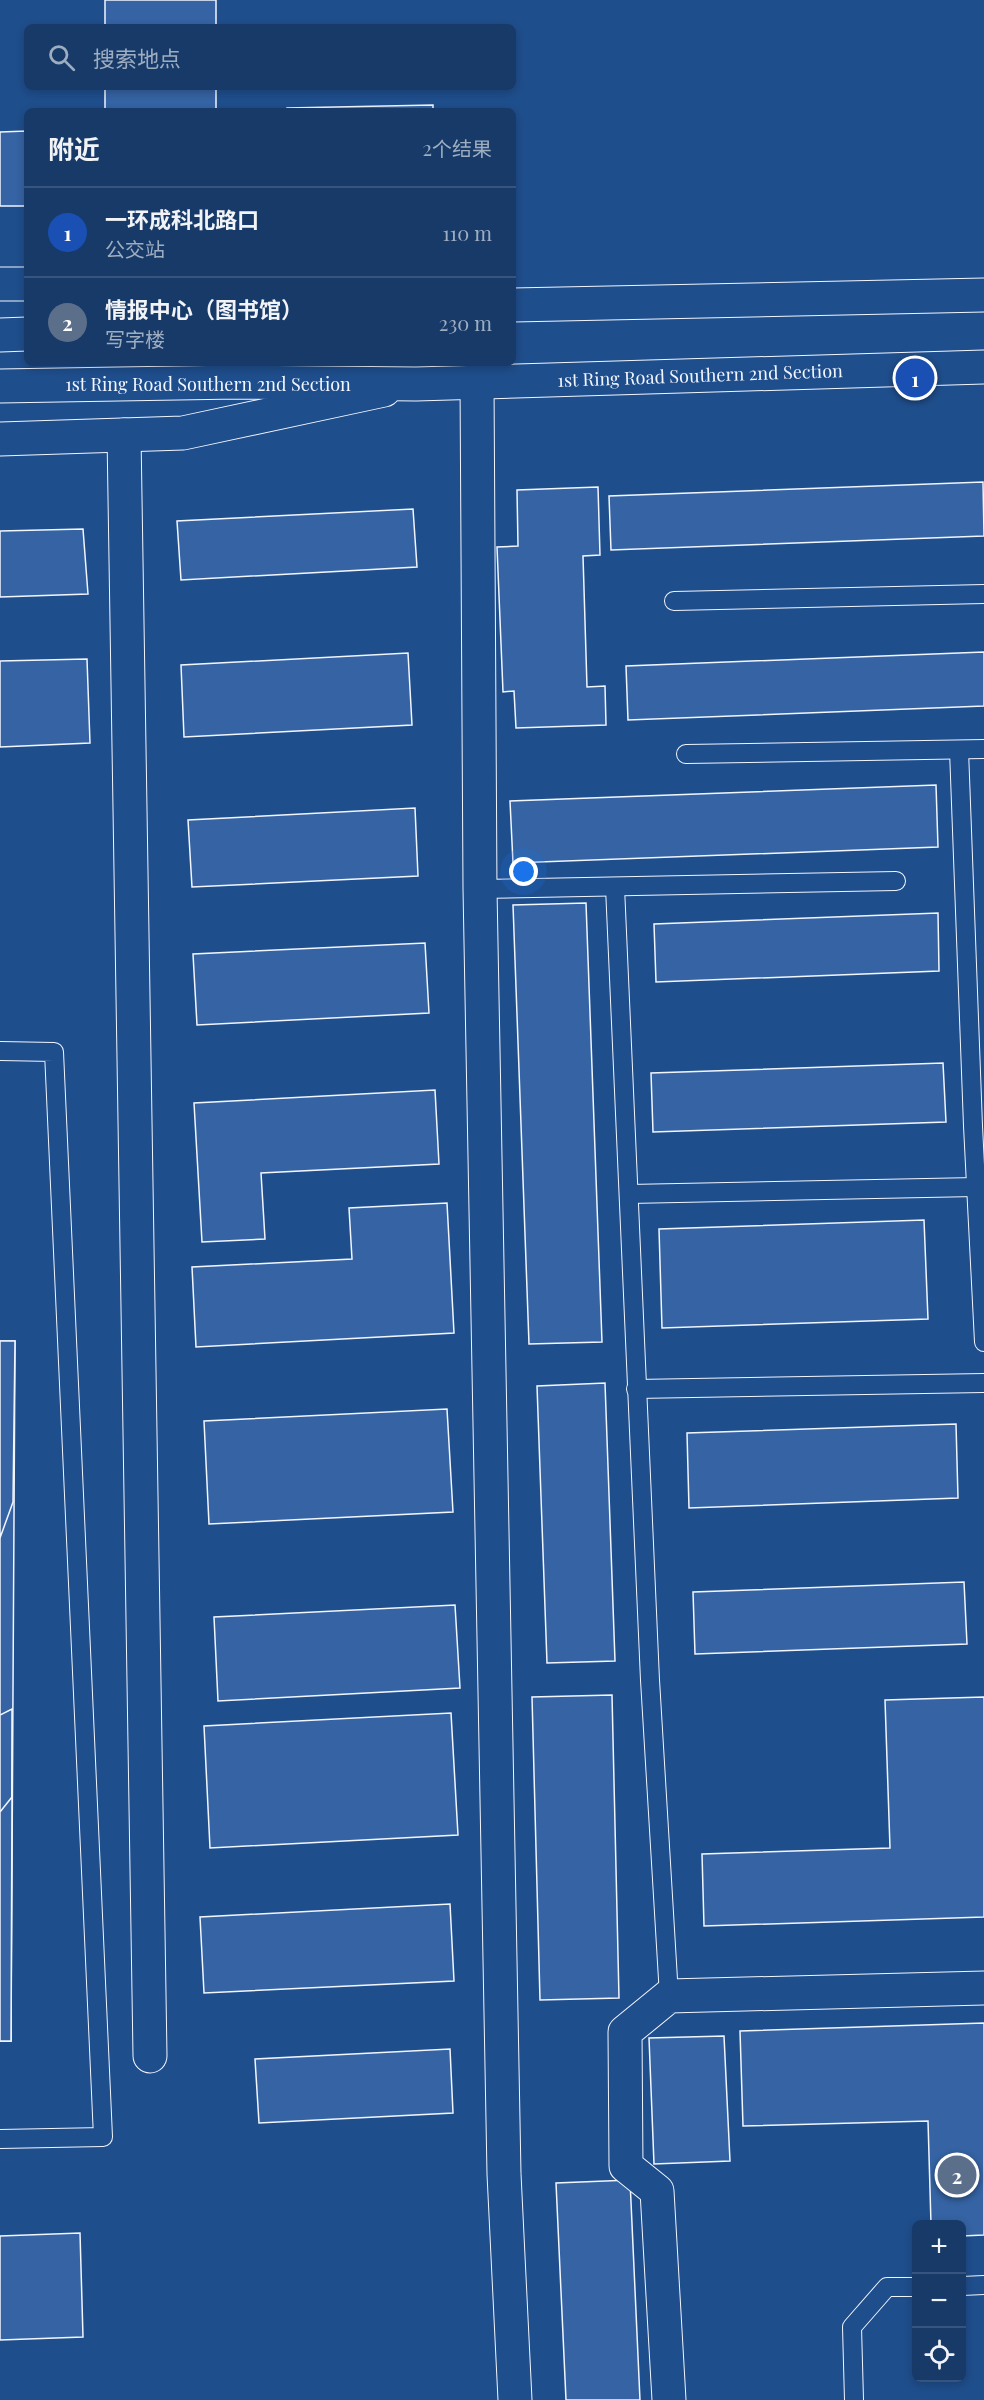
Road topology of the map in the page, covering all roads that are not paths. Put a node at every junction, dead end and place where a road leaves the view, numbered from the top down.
1 (0, 284) edge
2 (24, 284) edge
3 (984, 296) edge
4 (516, 305) edge
5 (24, 334) edge
6 (0, 335) edge
7 (984, 367) edge
8 (477, 381) junction
9 (416, 384) junction
10 (0, 386) edge
11 (124, 435) junction
12 (0, 439) edge
13 (984, 594) edge
14 (675, 601) dead end
15 (984, 749) edge
16 (959, 750) junction
17 (686, 754) dead end
18 (896, 881) dead end
19 (615, 887) junction
20 (480, 890) junction
21 (0, 1050) edge
22 (978, 1126) edge
23 (976, 1187) junction
24 (628, 1194) junction
25 (984, 1342) edge
26 (984, 1383) edge
27 (636, 1389) junction
28 (984, 1988) edge
29 (669, 1996) junction
30 (150, 2056) dead end
31 (0, 2139) edge
32 (984, 2285) edge
33 (966, 2286) edge
34 (912, 2287) edge
35 (515, 2400) edge
36 (669, 2400) edge
37 (854, 2400) edge

1 - 2 street
3 - 4 street
5 - 6 street
7 - 8 street, 1st Ring Road Southern 2nd Section
8 - 9 street, 1st Ring Road Southern 2nd Section
8 - 20 street
9 - 10 street, 1st Ring Road Southern 2nd Section
9 - 11 street, 1st Ring Road Southern 2nd Section
11 - 12 street, 1st Ring Road Southern 2nd Section
11 - 30 street
13 - 14 lane
15 - 16 lane
16 - 17 lane
16 - 22 lane
18 - 19 lane
19 - 20 lane
19 - 24 lane
20 - 35 street
21 - 31 lane
22 - 23 lane
23 - 24 lane
23 - 25 lane
24 - 27 lane
26 - 27 lane
27 - 29 lane
28 - 29 street
29 - 36 street
32 - 33 lane
34 - 37 lane

